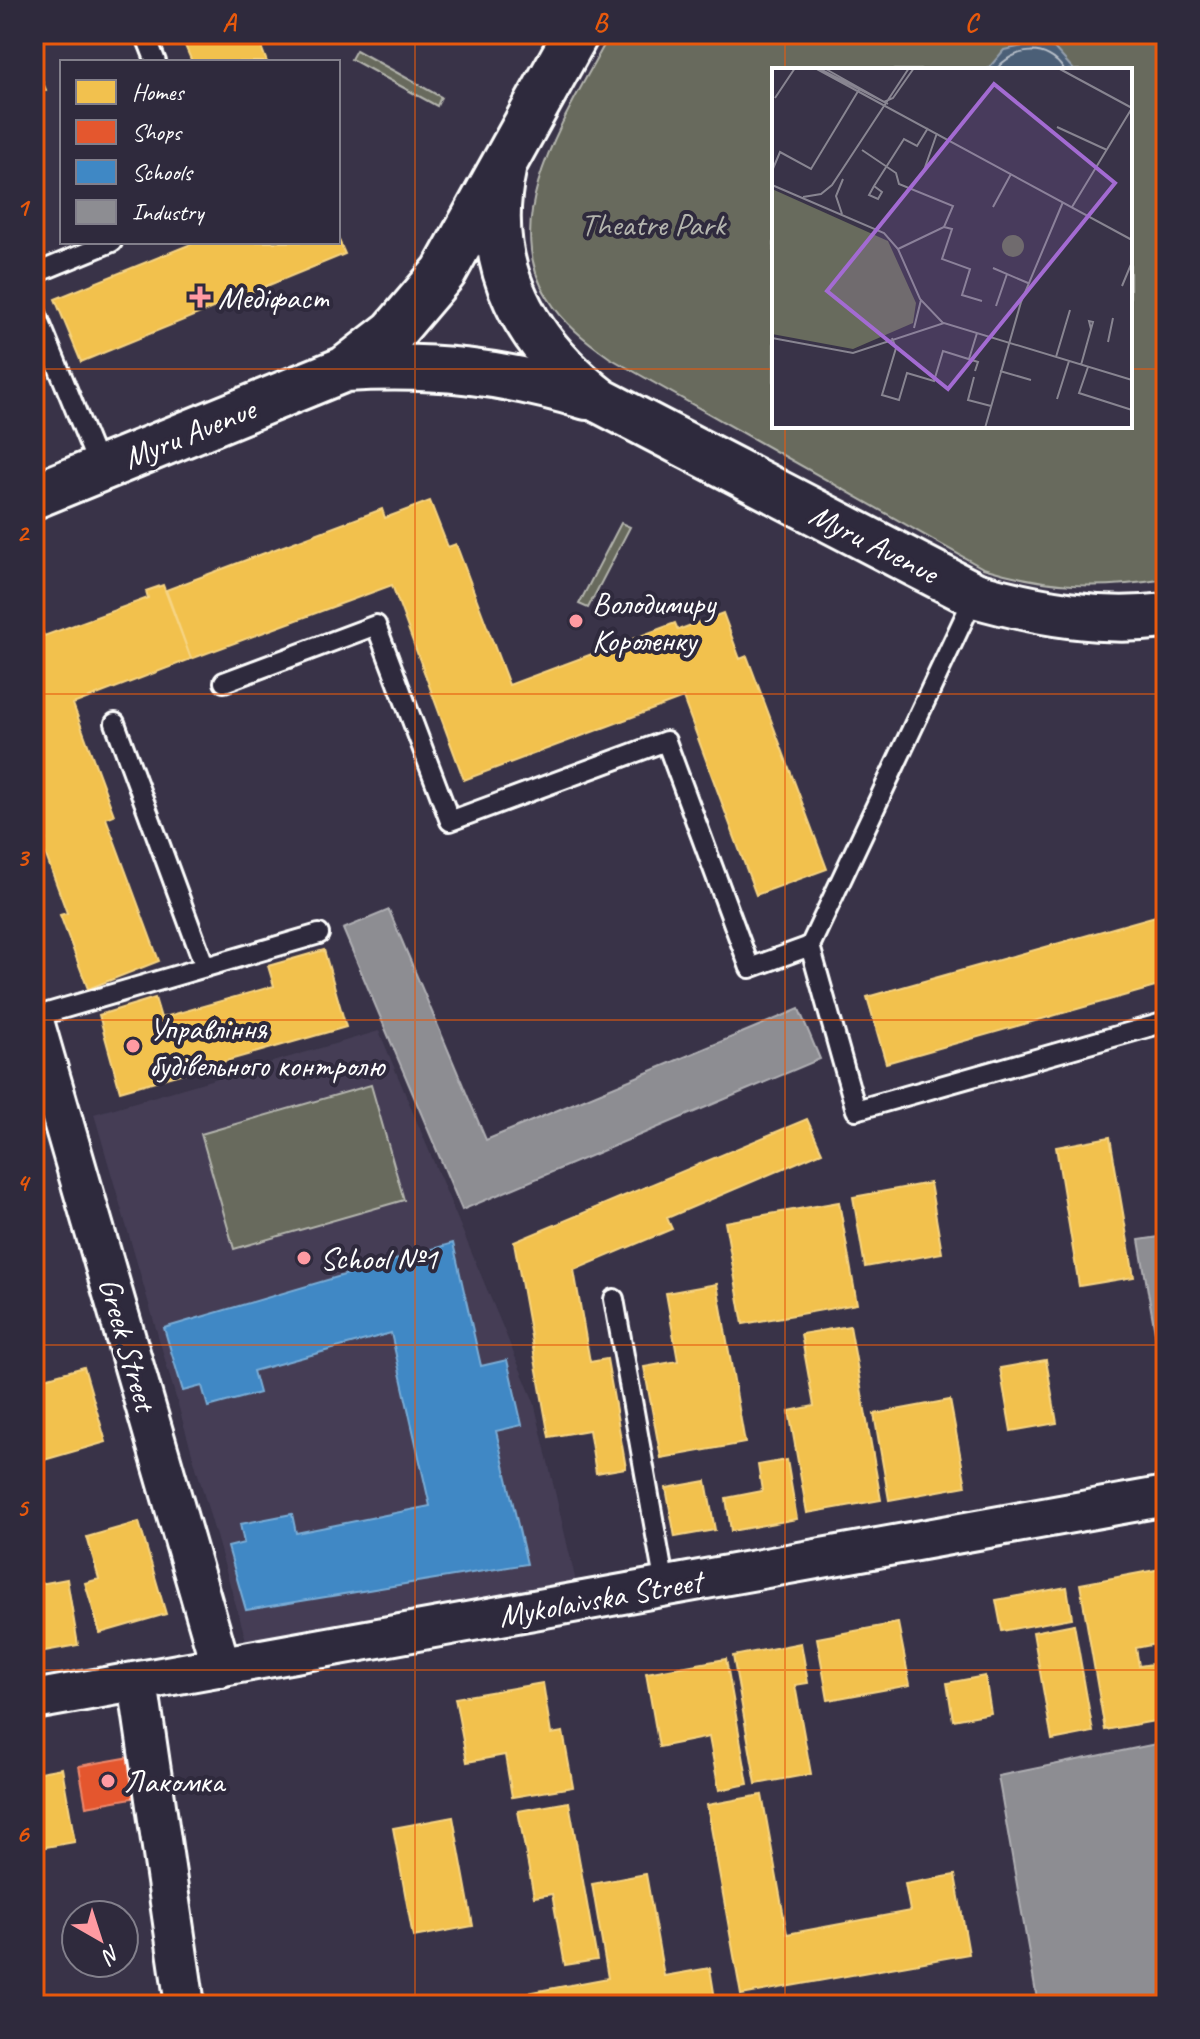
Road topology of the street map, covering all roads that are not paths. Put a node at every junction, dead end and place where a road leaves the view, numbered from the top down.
1 (145, 34) edge
2 (576, 34) edge
3 (155, 60) edge
4 (503, 170) junction
5 (107, 244) edge
6 (34, 274) edge
7 (34, 308) edge
8 (345, 369) junction
9 (601, 401) junction
10 (100, 470) junction
11 (34, 496) edge
12 (975, 595) junction
13 (1166, 616) edge
14 (224, 682) dead end
15 (115, 723) dead end
16 (319, 934) dead end
17 (810, 946) junction
18 (205, 967) junction
19 (34, 1019) edge
20 (1166, 1022) edge
21 (614, 1299) dead end
22 (1166, 1496) edge
23 (665, 1586) junction
24 (221, 1667) junction
25 (138, 1682) junction
26 (34, 1700) edge
27 (185, 2005) edge

1 - 3 lane
2 - 4 main road, Myru Avenue
4 - 8 main road, Myru Avenue
4 - 9 main road, Myru Avenue
5 - 6 lane
7 - 10 lane
8 - 9 main road, Myru Avenue
8 - 10 main road, Myru Avenue
9 - 12 main road, Myru Avenue
10 - 11 main road, Myru Avenue
12 - 13 main road, Myru Avenue
12 - 17 lane
14 - 17 lane
15 - 18 lane
16 - 18 lane
17 - 20 lane
18 - 19 lane
19 - 24 street, Greek Street
21 - 23 lane
22 - 23 street, Mykolaivska Street
23 - 24 street, Mykolaivska Street
24 - 25 street, Mykolaivska Street
25 - 26 street, Mykolaivska Street
25 - 27 street

